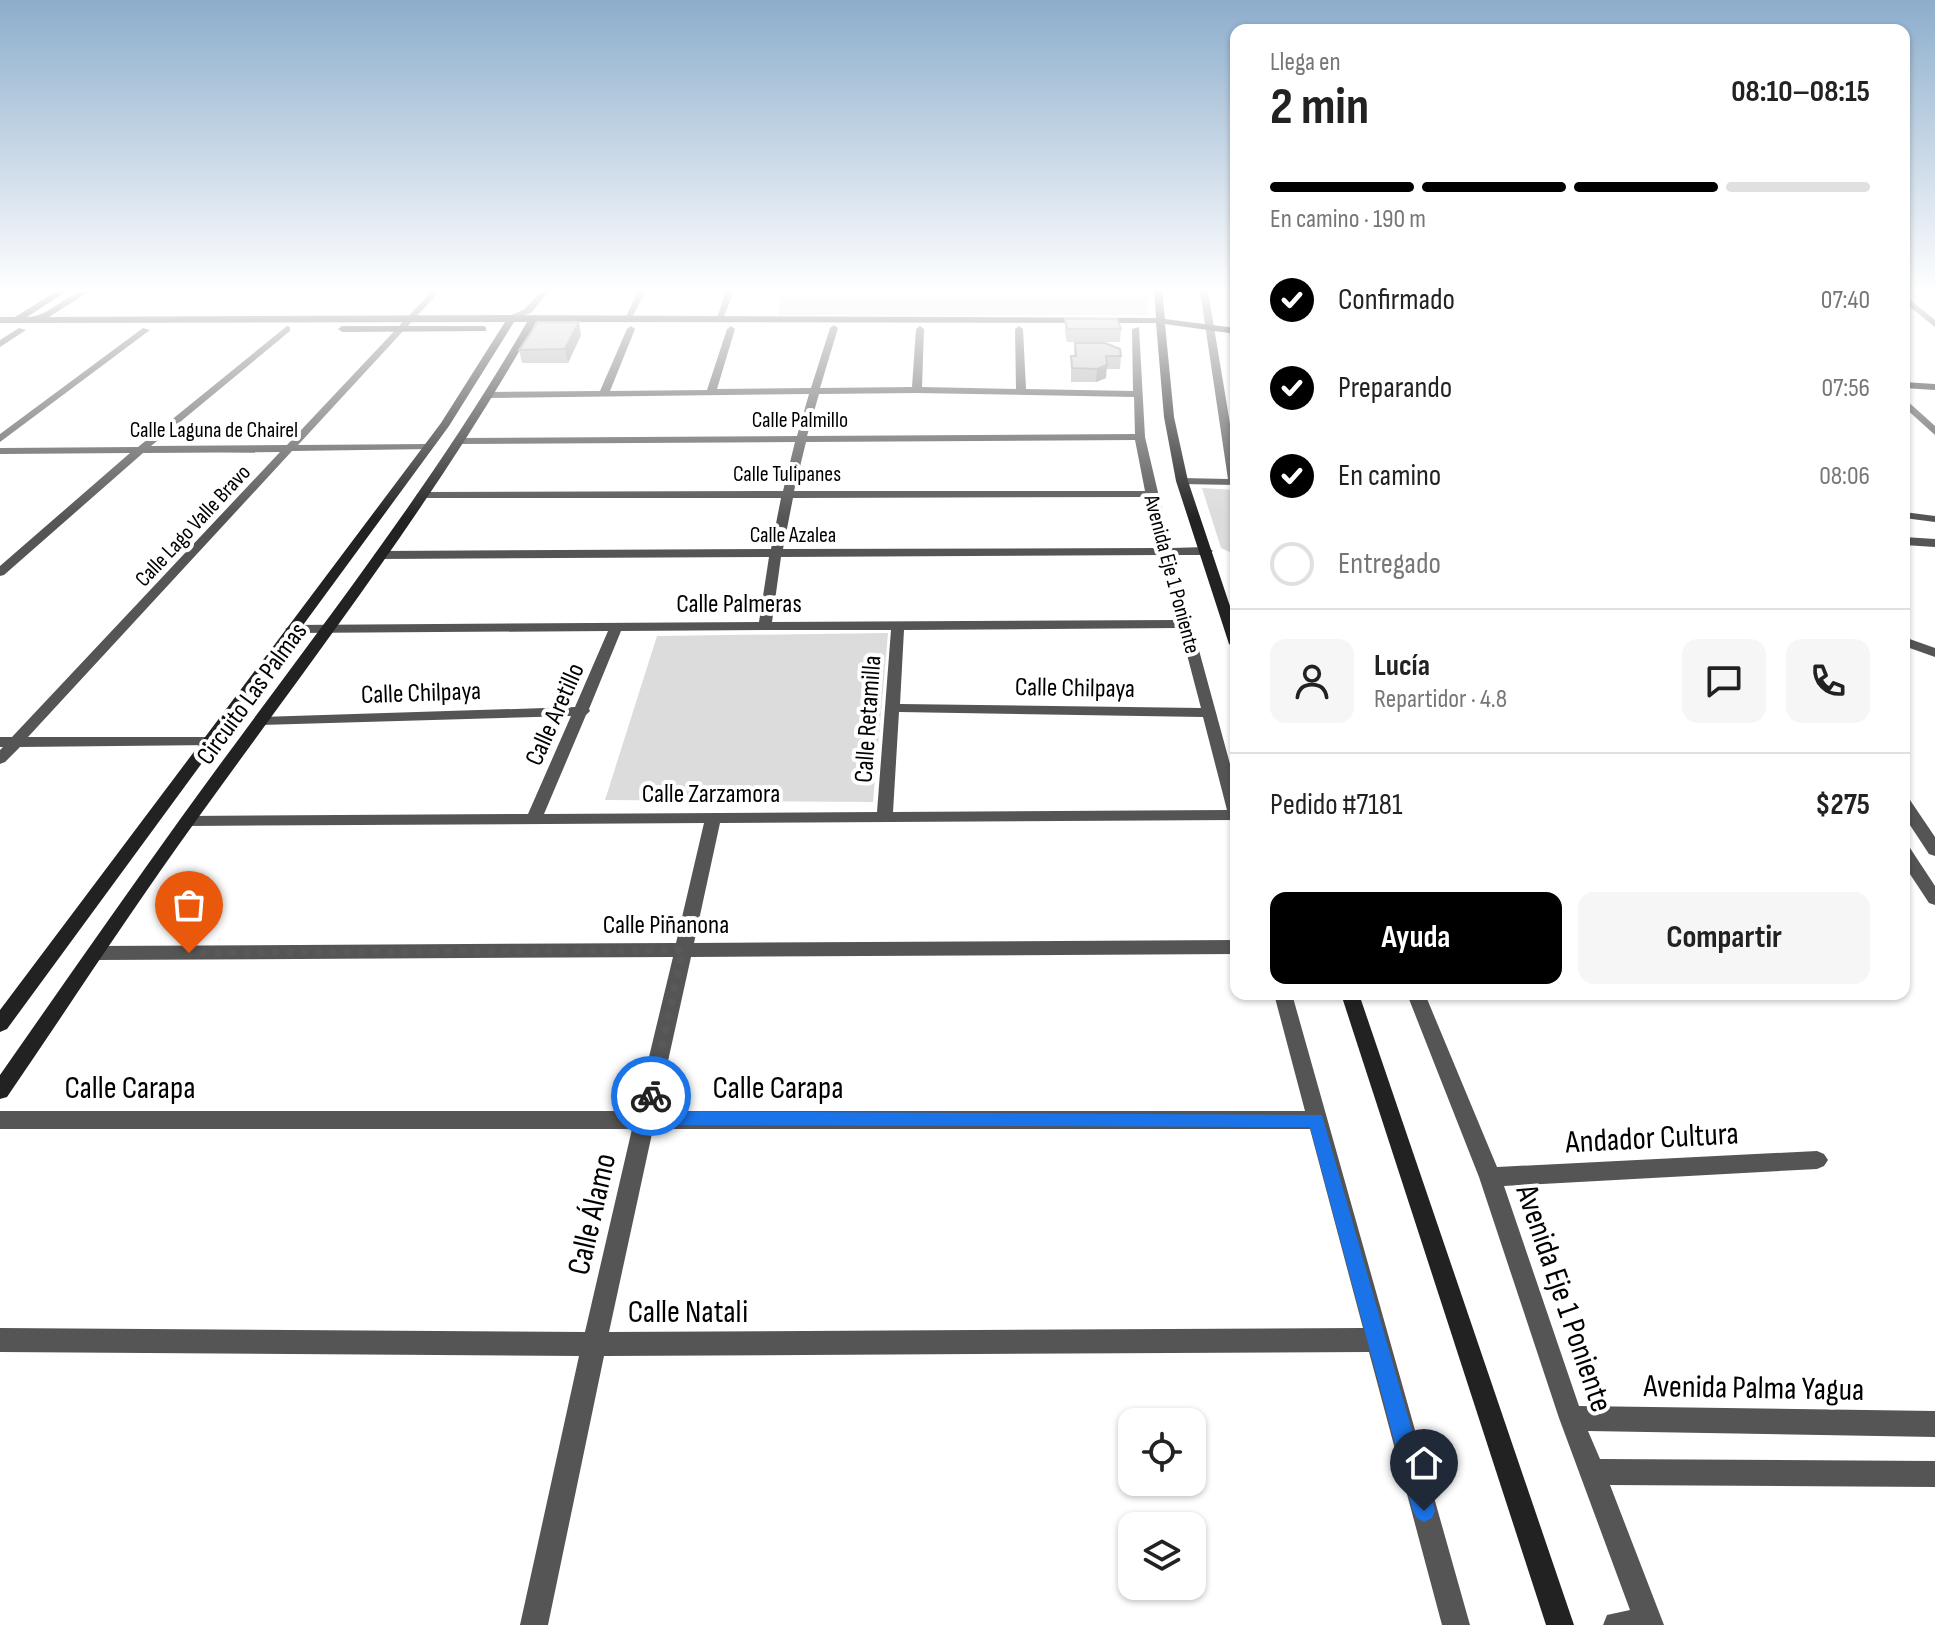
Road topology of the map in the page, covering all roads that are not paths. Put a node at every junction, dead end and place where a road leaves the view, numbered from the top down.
1 (97, 367) edge
2 (241, 367) edge
3 (368, 367) edge
4 (482, 367) edge
5 (505, 367) edge
6 (613, 367) edge
7 (719, 367) edge
8 (821, 367) edge
9 (918, 367) edge
10 (1020, 367) edge
11 (1138, 367) edge
12 (1165, 367) edge
13 (1213, 367) edge
14 (1910, 385) edge
15 (1935, 387) edge
16 (917, 390) junction
17 (711, 392) junction
18 (813, 392) junction
19 (1021, 392) junction
20 (604, 393) junction
21 (1139, 394) junction
22 (490, 395) junction
23 (1910, 407) edge
24 (1935, 432) edge
25 (1140, 437) junction
26 (0, 439) edge
27 (799, 439) junction
28 (460, 441) junction
29 (428, 447) junction
30 (291, 449) junction
31 (140, 450) junction
32 (0, 451) edge
33 (1230, 456) edge
34 (1182, 481) junction
35 (1230, 482) edge
36 (786, 492) junction
37 (1151, 494) junction
38 (422, 495) junction
39 (1910, 516) edge
40 (1935, 519) edge
41 (1910, 541) edge
42 (1935, 543) edge
43 (1207, 551) junction
44 (1168, 552) junction
45 (774, 554) junction
46 (380, 555) junction
47 (0, 572) edge
48 (1185, 624) junction
49 (1230, 625) edge
50 (898, 626) junction
51 (765, 627) junction
52 (616, 628) junction
53 (292, 629) junction
54 (329, 629) junction
55 (1910, 643) edge
56 (1935, 653) edge
57 (892, 708) junction
58 (583, 711) junction
59 (1210, 713) junction
60 (261, 721) junction
61 (8, 742) edge
62 (210, 742) junction
63 (0, 759) edge
64 (1230, 791) edge
65 (1910, 813) edge
66 (1230, 815) edge
67 (885, 816) junction
68 (713, 818) junction
69 (534, 819) junction
70 (187, 821) junction
71 (1935, 850) edge
72 (1910, 861) edge
73 (1935, 899) edge
74 (1230, 947) edge
75 (683, 950) junction
76 (96, 953) junction
77 (1285, 1000) edge
78 (1352, 1000) edge
79 (1418, 1000) edge
80 (0, 1024) edge
81 (0, 1091) edge
82 (646, 1118) junction
83 (0, 1120) edge
84 (1316, 1120) junction
85 (1817, 1160) dead end
86 (1490, 1177) junction
87 (0, 1340) edge
88 (1376, 1340) junction
89 (594, 1344) junction
90 (1571, 1418) junction
91 (1935, 1424) edge
92 (1592, 1472) junction
93 (1935, 1474) edge
94 (1649, 1624) edge
95 (534, 1625) edge
96 (1456, 1625) edge
97 (1560, 1625) edge
98 (1617, 1625) edge

1 - 26 street
2 - 31 street
3 - 30 street, Calle Lago Valle Bravo
4 - 29 street, Circuito Las Palmas
5 - 22 street, Circuito Las Palmas
6 - 20 street
7 - 17 street
8 - 18 street
9 - 16 street
10 - 19 street
11 - 21 street, Avenida Eje 1 Poniente
12 - 34 street, Avenida Eje 1 Poniente
13 - 33 street
14 - 15 street
16 - 18 street
16 - 19 street
17 - 18 street
17 - 20 street
18 - 27 street
19 - 21 street
20 - 22 street
21 - 25 street, Avenida Eje 1 Poniente
22 - 28 street, Circuito Las Palmas
23 - 24 street
25 - 27 street, Calle Palmillo
25 - 37 street, Avenida Eje 1 Poniente
27 - 28 street, Calle Palmillo
27 - 36 street
28 - 38 street, Circuito Las Palmas
29 - 30 street, Calle Laguna de Chairel
29 - 53 street, Circuito Las Palmas
30 - 31 street, Calle Laguna de Chairel
30 - 61 street, Calle Lago Valle Bravo
31 - 32 street, Calle Laguna de Chairel
31 - 47 street
34 - 35 street
34 - 43 street, Avenida Eje 1 Poniente
36 - 37 street, Calle Tulipanes
36 - 38 street, Calle Tulipanes
36 - 45 street
37 - 44 street, Avenida Eje 1 Poniente
38 - 46 street, Circuito Las Palmas
39 - 40 street
41 - 42 street
43 - 44 street, Calle Azalea
43 - 49 street, Avenida Eje 1 Poniente
44 - 45 street, Calle Azalea
44 - 48 street, Avenida Eje 1 Poniente
45 - 46 street, Calle Azalea
45 - 51 street
46 - 54 street, Circuito Las Palmas
48 - 50 street, Calle Palmeras
48 - 59 street, Avenida Eje 1 Poniente
50 - 51 street, Calle Palmeras
50 - 57 street, Calle Retamilla
51 - 52 street, Calle Palmeras
52 - 54 street, Calle Palmeras
52 - 58 street, Calle Aretillo
53 - 54 street, Calle Palmeras
53 - 62 street, Circuito Las Palmas
54 - 60 street, Circuito Las Palmas
55 - 56 street
57 - 59 street, Calle Chilpaya
57 - 67 street, Calle Retamilla
58 - 60 street, Calle Chilpaya
58 - 69 street, Calle Aretillo
59 - 64 street, Avenida Eje 1 Poniente
60 - 70 street, Circuito Las Palmas
61 - 62 street
61 - 63 street, Calle Lago Valle Bravo
62 - 80 street, Circuito Las Palmas
65 - 71 street
66 - 67 street, Calle Zarzamora
67 - 68 street, Calle Zarzamora
68 - 69 street, Calle Zarzamora
68 - 75 street, Calle Álamo
69 - 70 street, Calle Zarzamora
70 - 76 street, Circuito Las Palmas
72 - 73 street
74 - 75 street, Calle Piñanona
75 - 76 street, Calle Piñanona
75 - 82 street, Calle Álamo
76 - 81 street, Circuito Las Palmas
77 - 84 street
78 - 97 street
79 - 86 street, Avenida Eje 1 Poniente
82 - 83 street, Calle Carapa
82 - 84 street, Calle Carapa
82 - 89 street, Calle Álamo
84 - 88 street
85 - 86 street, Andador Cultura
86 - 90 street, Avenida Eje 1 Poniente
87 - 89 street, Calle Natali
88 - 89 street, Calle Natali
88 - 96 street
89 - 95 street, Calle Álamo
90 - 91 street, Avenida Palma Yagua
90 - 92 street, Avenida Eje 1 Poniente
92 - 93 street
92 - 94 street, Avenida Eje 1 Poniente
94 - 98 street

